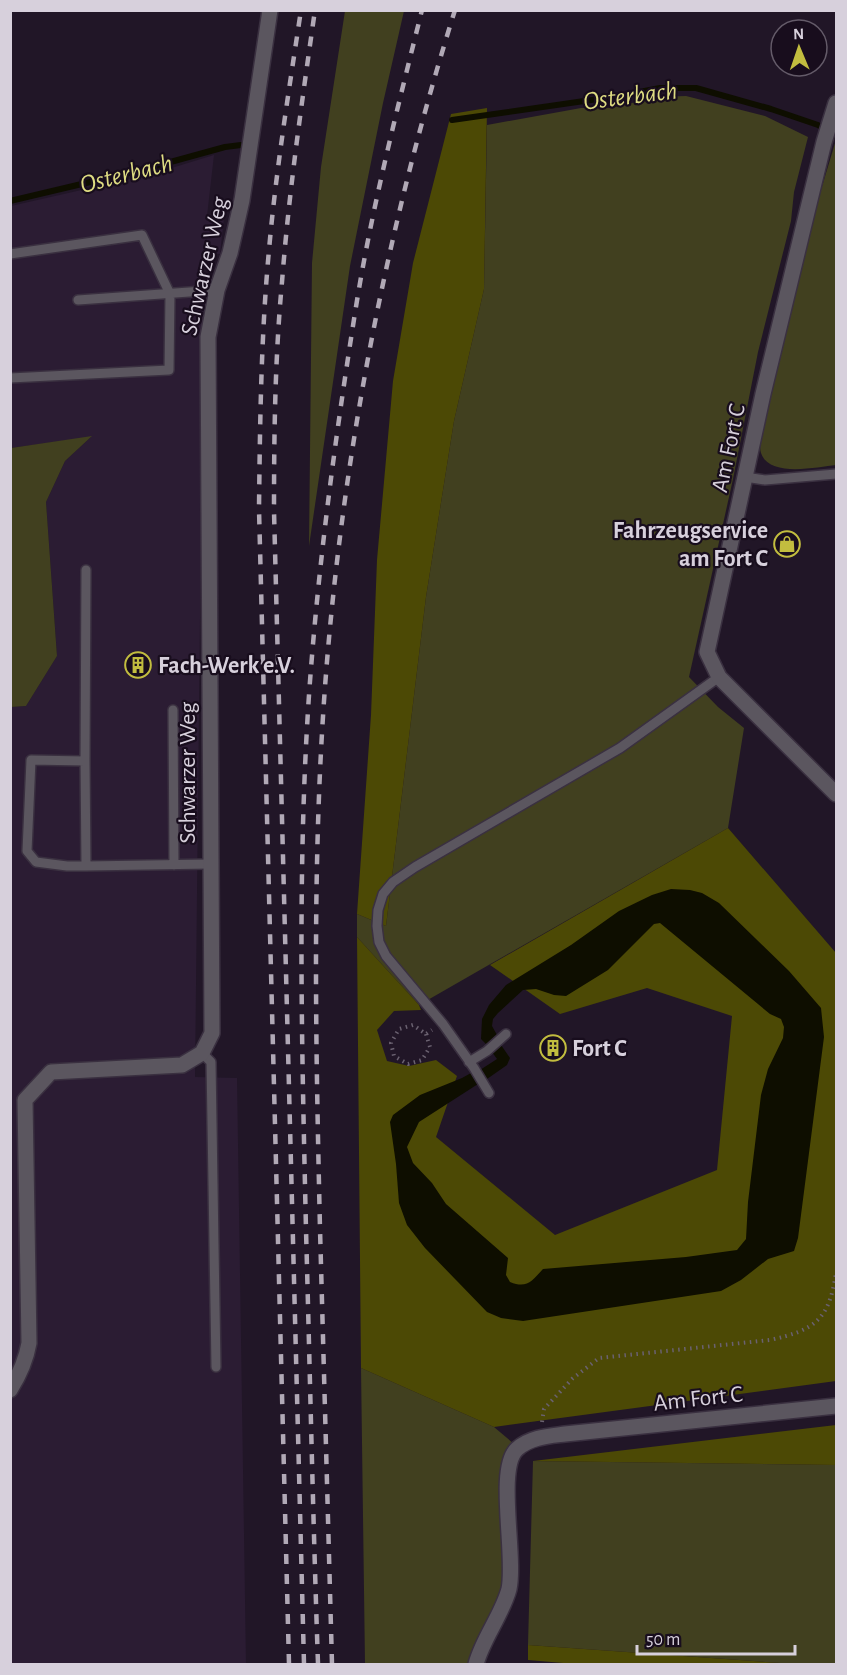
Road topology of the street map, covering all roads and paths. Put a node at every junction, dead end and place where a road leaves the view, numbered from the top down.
1 (270, 10) edge
2 (837, 103) edge
3 (10, 254) edge
4 (217, 290) junction
5 (170, 294) junction
6 (78, 300) dead end
7 (10, 378) edge
8 (837, 474) edge
9 (745, 477) junction
10 (86, 570) dead end
11 (719, 677) junction
12 (173, 710) dead end
13 (85, 761) junction
14 (837, 794) edge
15 (210, 864) junction
16 (174, 865) junction
17 (86, 866) junction
18 (443, 1024) junction
19 (426, 1034) junction
20 (506, 1034) dead end
21 (202, 1053) junction
22 (471, 1065) junction
23 (489, 1093) dead end
24 (837, 1273) edge
25 (830, 1303) junction
26 (837, 1304) edge
27 (216, 1367) dead end
28 (10, 1390) edge
29 (837, 1406) edge
30 (541, 1438) junction
31 (476, 1665) edge

1 - 4 street, Schwarzer Weg
2 - 9 street, Am Fort C
3 - 5 lane
4 - 5 lane
4 - 15 street, Schwarzer Weg
5 - 6 lane
5 - 7 lane
8 - 9 lane
9 - 11 street, Am Fort C
10 - 13 lane
11 - 14 street, Am Fort C
11 - 18 lane
12 - 16 lane
13 - 17 lane
13 - 17 lane
15 - 16 lane
15 - 21 street, Schwarzer Weg
16 - 17 lane
18 - 19 path
18 - 22 lane
19 - 19 path
20 - 22 lane
21 - 27 lane
21 - 28 street
22 - 23 lane
24 - 25 path
25 - 26 path
25 - 30 path
29 - 30 street, Am Fort C
30 - 31 street, Am Fort C

